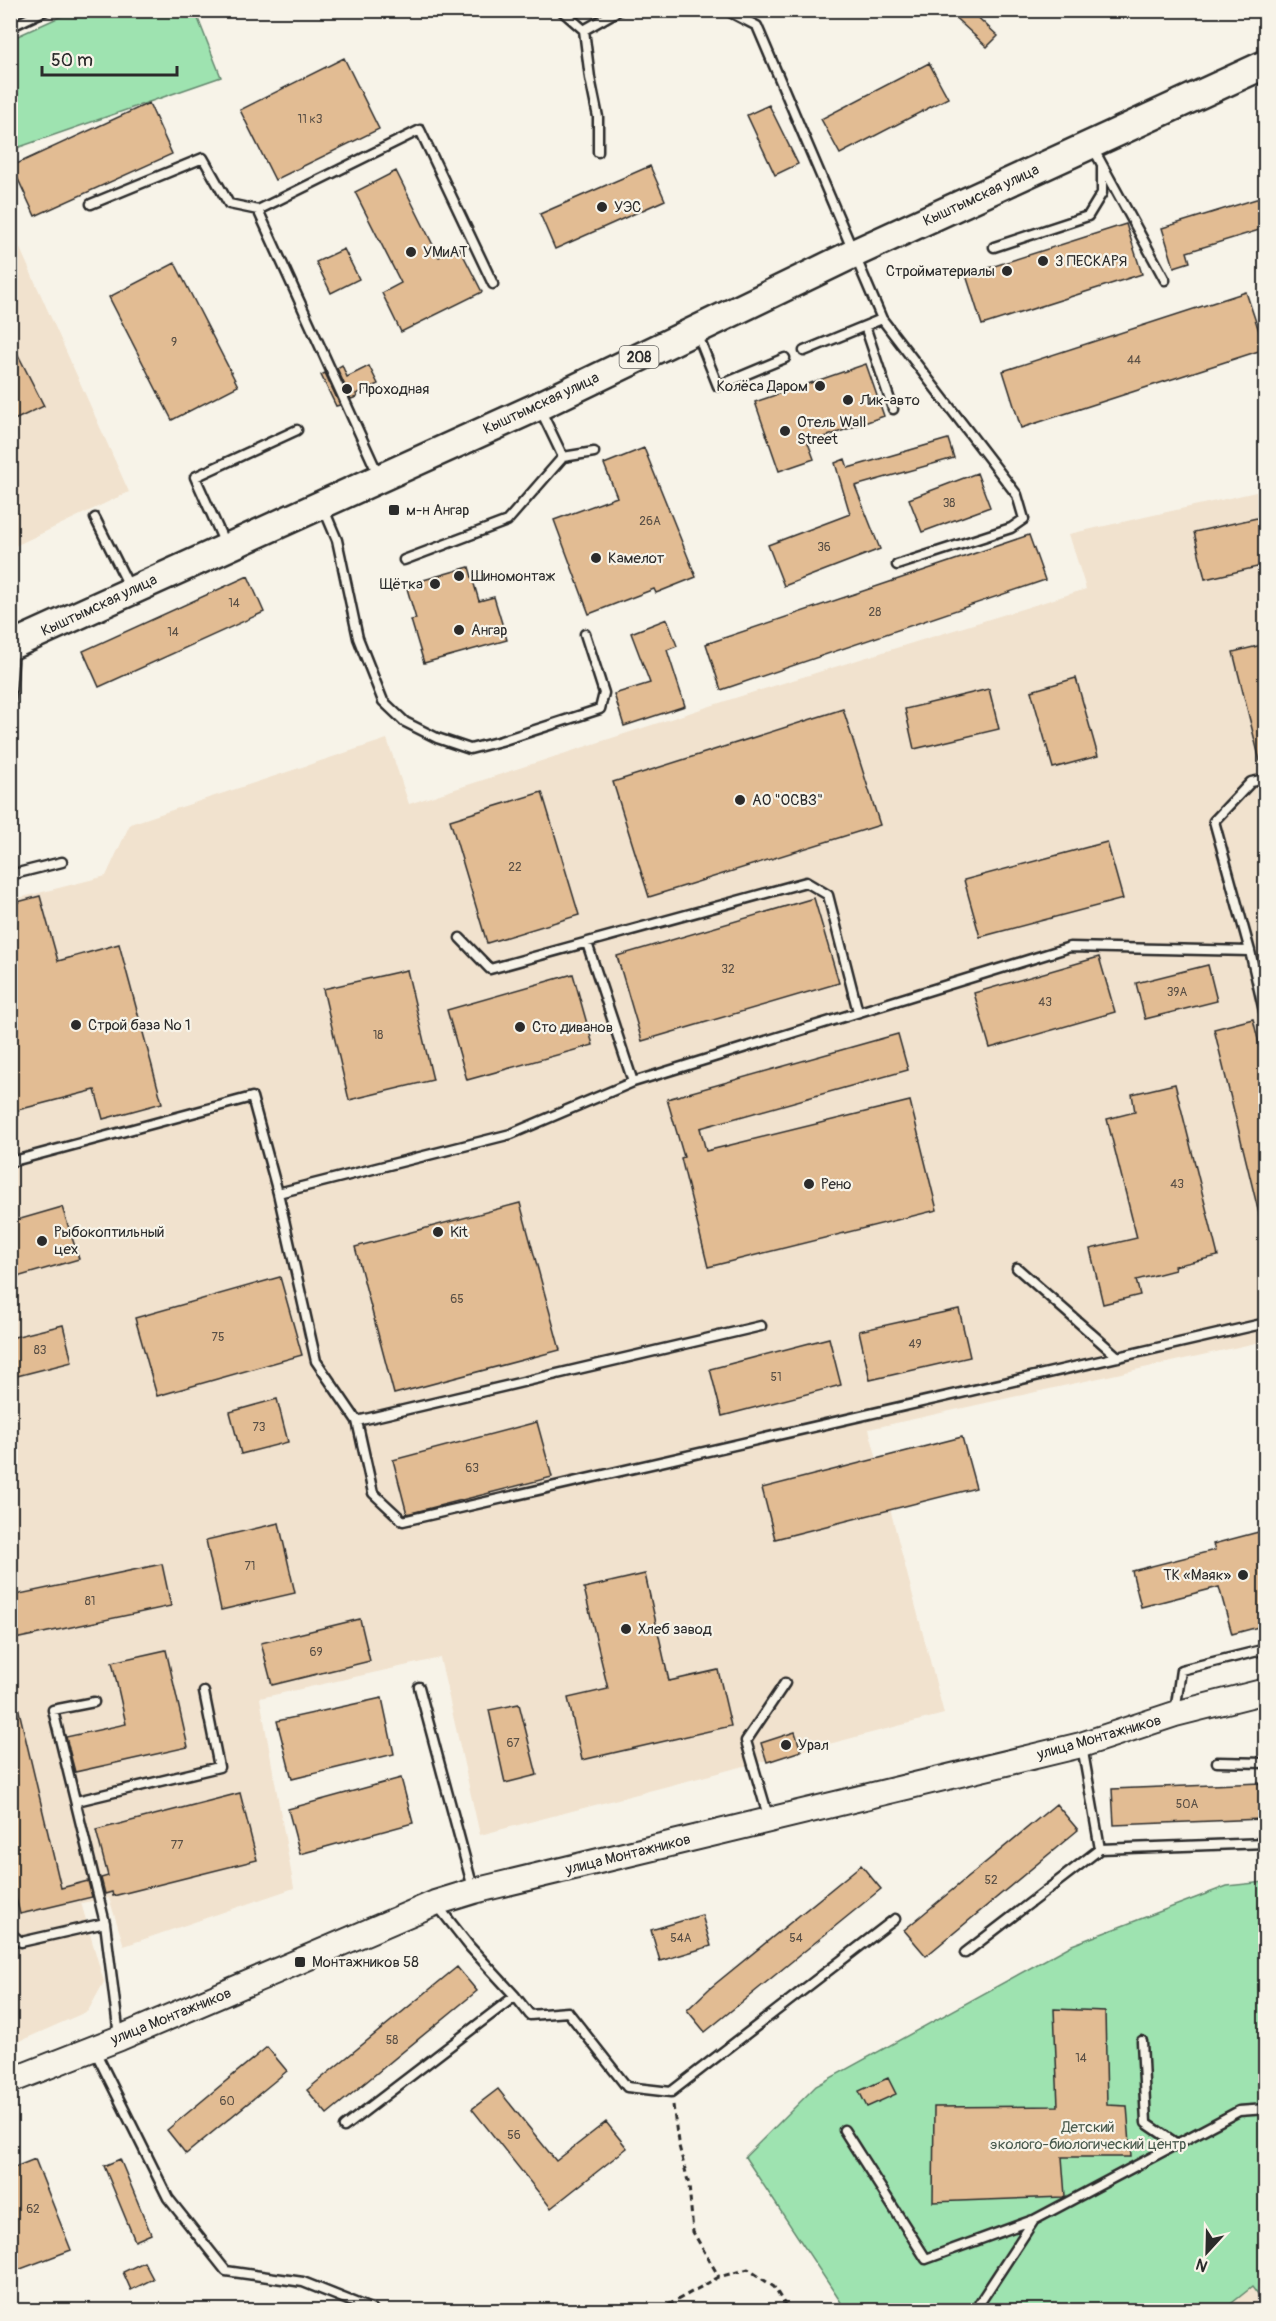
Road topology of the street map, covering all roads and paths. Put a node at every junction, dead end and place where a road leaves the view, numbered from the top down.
1 (46, 10) edge
2 (561, 10) edge
3 (619, 10) edge
4 (726, 10) edge
5 (10, 27) edge
6 (584, 30) junction
7 (1266, 64) edge
8 (598, 152) dead end
9 (1097, 155) junction
10 (91, 204) dead end
11 (258, 210) junction
12 (994, 247) dead end
13 (855, 253) junction
14 (1166, 280) dead end
15 (493, 284) dead end
16 (882, 319) junction
17 (865, 326) junction
18 (695, 330) junction
19 (804, 351) dead end
20 (785, 358) dead end
21 (538, 406) junction
22 (893, 409) dead end
23 (297, 430) dead end
24 (594, 452) dead end
25 (563, 457) junction
26 (379, 477) junction
27 (321, 504) junction
28 (95, 518) dead end
29 (226, 547) junction
30 (404, 560) dead end
31 (897, 565) dead end
32 (132, 591) junction
33 (585, 634) dead end
34 (13, 645) edge
35 (10, 705) edge
36 (1266, 779) edge
37 (62, 862) dead end
38 (10, 875) edge
39 (460, 938) dead end
40 (587, 943) junction
41 (1250, 951) junction
42 (858, 1012) junction
43 (1266, 1020) edge
44 (633, 1082) junction
45 (10, 1162) edge
46 (278, 1192) junction
47 (1017, 1268) dead end
48 (1266, 1323) edge
49 (761, 1326) dead end
50 (1118, 1357) junction
51 (357, 1421) junction
52 (1266, 1649) edge
53 (785, 1683) dead end
54 (419, 1687) dead end
55 (1266, 1690) edge
56 (204, 1692) dead end
57 (94, 1702) dead end
58 (1175, 1714) junction
59 (1081, 1745) junction
60 (1217, 1762) dead end
61 (1266, 1763) edge
62 (77, 1801) junction
63 (769, 1820) junction
64 (1266, 1843) edge
65 (1100, 1849) junction
66 (474, 1892) junction
67 (435, 1903) junction
68 (895, 1919) dead end
69 (105, 1923) junction
70 (10, 1933) edge
71 (965, 1953) dead end
72 (515, 1996) junction
73 (120, 2038) junction
74 (1142, 2041) dead end
75 (93, 2047) junction
76 (10, 2081) edge
77 (671, 2092) junction
78 (1266, 2109) edge
79 (344, 2127) dead end
80 (844, 2130) dead end
81 (1177, 2144) junction
82 (1034, 2220) junction
83 (719, 2277) junction
84 (976, 2307) dead end
85 (373, 2310) edge
86 (659, 2310) edge
87 (788, 2310) edge

1 - 5 lane
2 - 6 lane
3 - 6 lane
4 - 13 lane
6 - 8 lane
7 - 9 main road, Кыштымская улица / 208
9 - 12 lane
9 - 13 main road, Кыштымская улица / 208
9 - 14 lane
10 - 11 lane
11 - 15 lane
11 - 26 lane
13 - 16 lane
13 - 18 main road, Кыштымская улица / 208
16 - 17 lane
16 - 31 lane
17 - 19 lane
17 - 22 lane
18 - 20 lane
18 - 21 main road, Кыштымская улица / 208
21 - 25 lane
21 - 26 main road, Кыштымская улица / 208
23 - 29 lane
24 - 25 lane
25 - 30 lane
26 - 27 main road, Кыштымская улица / 208
27 - 29 main road, Кыштымская улица / 208
27 - 33 lane
28 - 32 lane
29 - 32 main road, Кыштымская улица / 208
32 - 34 main road, Кыштымская улица / 208
34 - 35 lane
36 - 41 lane
37 - 38 lane
39 - 40 lane
40 - 42 lane
40 - 44 lane
41 - 42 lane
41 - 43 lane
42 - 44 lane
44 - 46 lane
45 - 46 lane
46 - 51 lane
47 - 50 lane
48 - 50 lane
49 - 51 lane
50 - 51 lane
52 - 58 lane
53 - 63 lane
54 - 66 lane
55 - 58 street, улица Монтажников
56 - 62 lane
57 - 62 lane
58 - 59 street, улица Монтажников
59 - 63 street, улица Монтажников
59 - 65 lane
60 - 61 lane
62 - 69 lane
63 - 66 street, улица Монтажников
64 - 65 lane
65 - 71 lane
66 - 67 street, улица Монтажников
67 - 72 lane
67 - 73 street, улица Монтажников
68 - 77 lane
69 - 70 lane
69 - 73 lane
72 - 77 lane
72 - 79 lane
73 - 75 street, улица Монтажников
74 - 81 lane
75 - 76 street, улица Монтажников
75 - 85 lane
77 - 83 path
78 - 81 lane
80 - 82 lane
81 - 82 lane
82 - 84 lane
83 - 86 path
83 - 87 path

